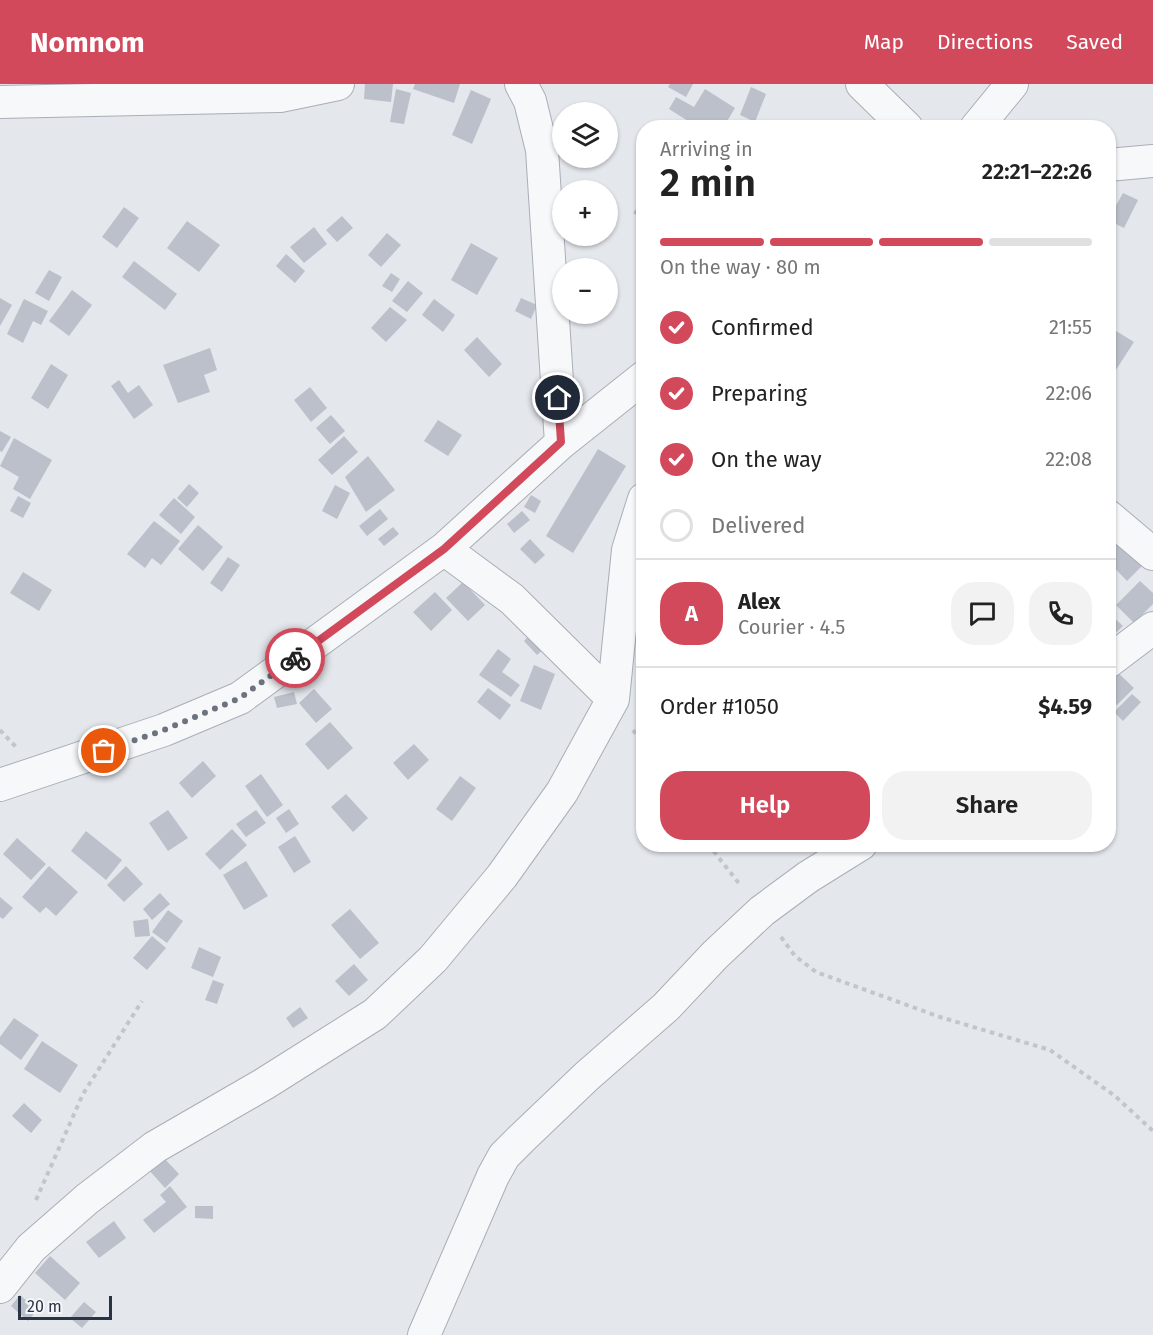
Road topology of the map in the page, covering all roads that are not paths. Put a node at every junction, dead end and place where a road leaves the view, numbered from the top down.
1 (338, 84) edge
2 (521, 84) edge
3 (862, 84) edge
4 (1012, 84) edge
5 (0, 102) edge
6 (899, 120) edge
7 (983, 120) edge
8 (1153, 161) edge
9 (1116, 164) edge
10 (636, 383) edge
11 (561, 442) junction
12 (1116, 523) edge
13 (636, 524) edge
14 (444, 549) junction
15 (1153, 554) edge
16 (1153, 628) edge
17 (1116, 656) edge
18 (613, 699) junction
19 (0, 785) edge
20 (849, 852) edge
21 (0, 1287) edge
22 (424, 1335) edge

1 - 5 street
2 - 11 street
3 - 6 street
4 - 7 street
8 - 9 street
10 - 11 street
11 - 14 street
12 - 15 street
13 - 18 street
14 - 18 street
14 - 19 street
16 - 17 street
18 - 21 street
20 - 22 street

